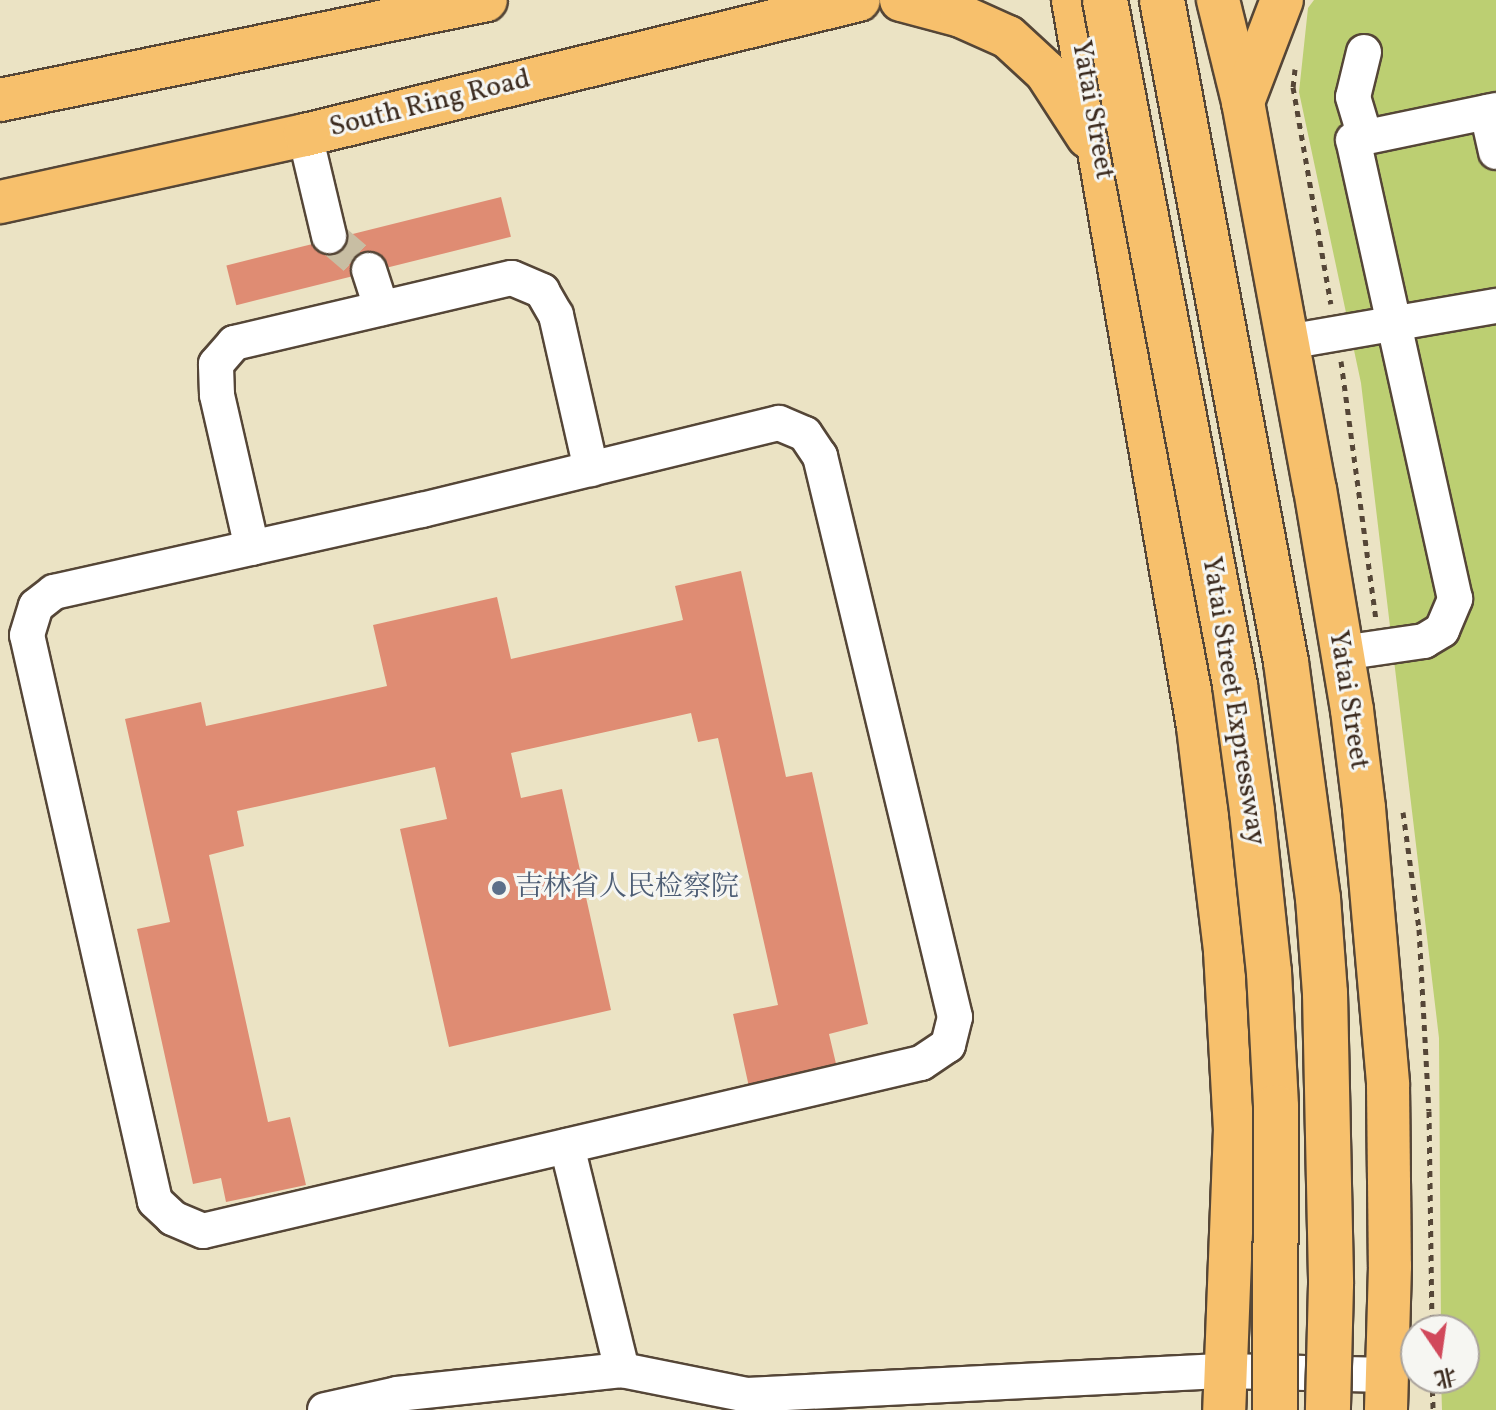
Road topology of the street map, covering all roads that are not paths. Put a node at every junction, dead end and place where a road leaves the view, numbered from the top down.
1 (486, 0) edge
2 (859, 0) edge
3 (901, 0) edge
4 (1073, 0) edge
5 (1105, 0) edge
6 (1162, 0) edge
7 (1218, 0) edge
8 (1282, 0) edge
9 (1364, 52) dead end
10 (0, 100) edge
11 (1243, 102) junction
12 (1492, 111) edge
13 (305, 135) junction
14 (1365, 137) junction
15 (1496, 152) edge
16 (1101, 159) junction
17 (0, 202) edge
18 (329, 236) tunnel mouth
19 (369, 270) tunnel mouth
20 (1496, 306) edge
21 (381, 308) junction
22 (1394, 324) junction
23 (1287, 342) junction
24 (591, 469) junction
25 (252, 548) junction
26 (1342, 653) junction
27 (567, 1146) junction
28 (622, 1370) junction
29 (1224, 1390) edge
30 (1387, 1392) edge
31 (325, 1410) edge
32 (1275, 1410) edge
33 (1328, 1410) edge

1 - 10 main road
2 - 13 main road, South Ring Road
3 - 16 main road
4 - 16 main road, Yatai Street
5 - 32 highway, Yatai Street Expressway, bridge
6 - 33 highway, Yatai Street Expressway, bridge
7 - 11 main road, Yatai Street
8 - 11 main road
9 - 14 street
11 - 23 main road, Yatai Street
12 - 14 street
12 - 15 street
13 - 17 main road, South Ring Road
13 - 18 street
14 - 22 street
16 - 29 main road, Yatai Street
19 - 21 street
20 - 22 street
21 - 24 street
21 - 25 street
22 - 23 street
22 - 26 street
23 - 26 main road, Yatai Street
24 - 25 street
24 - 27 street
25 - 27 street
26 - 30 main road, Yatai Street
27 - 28 street
28 - 29 street
28 - 31 street
29 - 30 street

